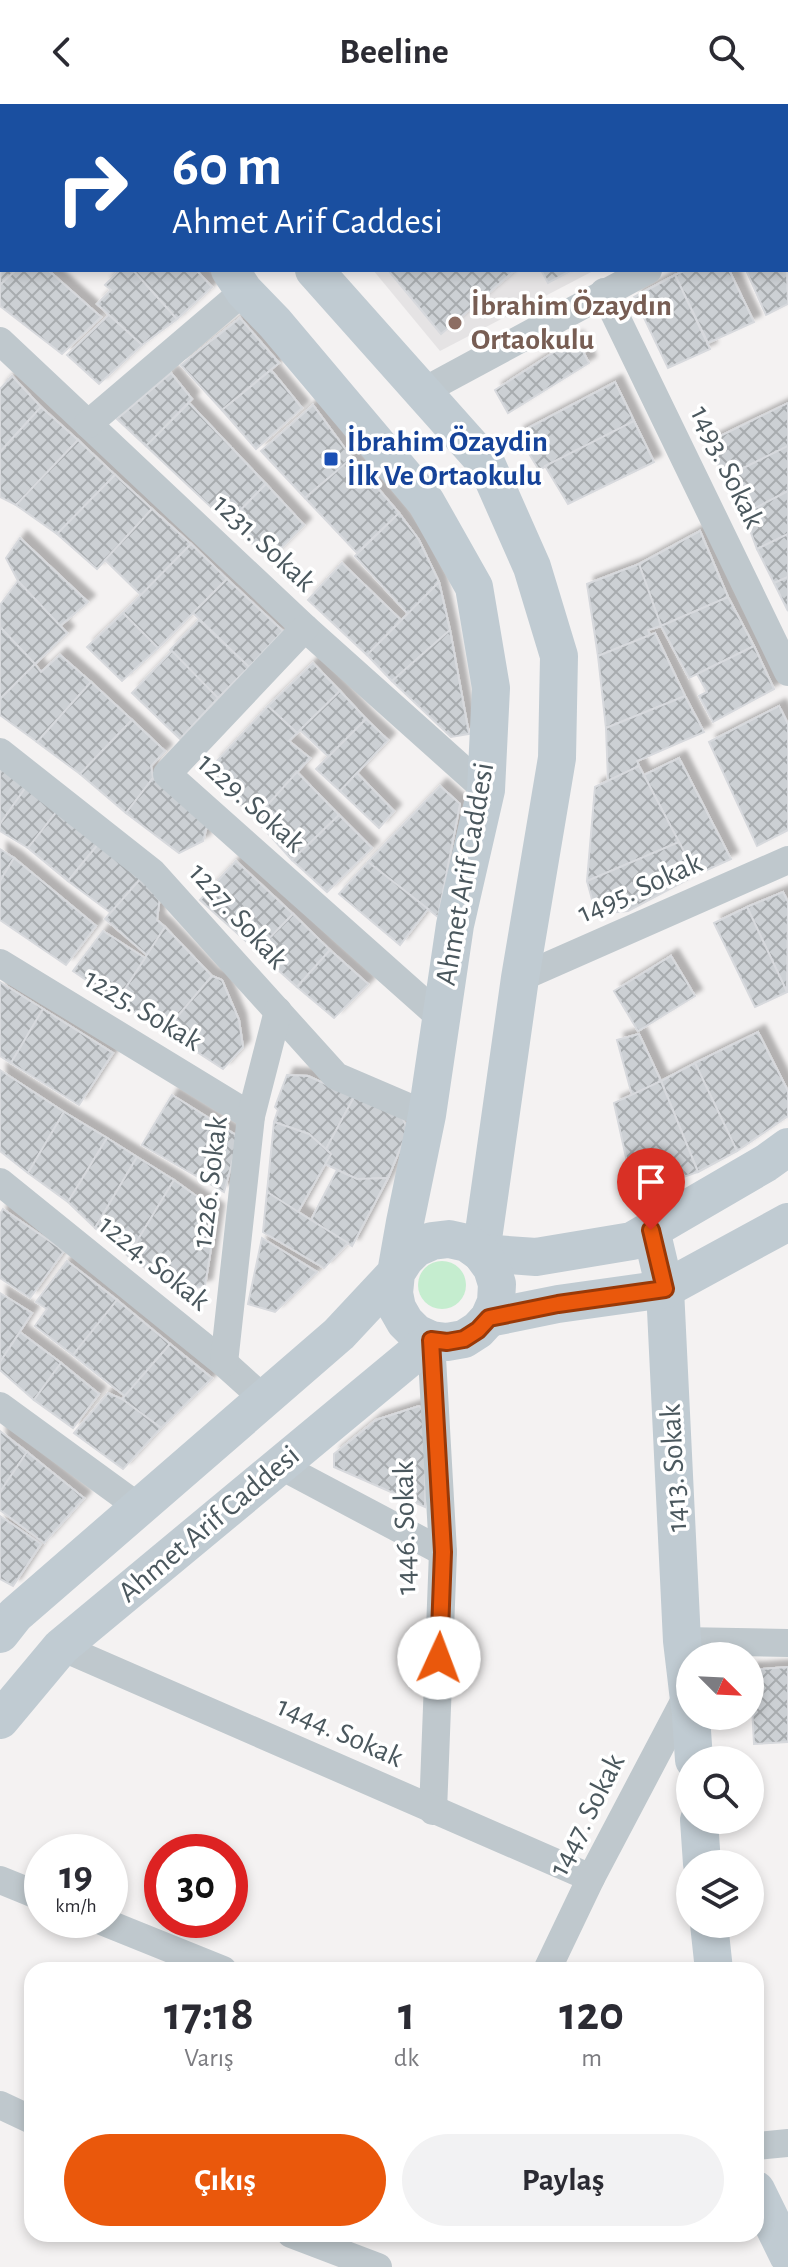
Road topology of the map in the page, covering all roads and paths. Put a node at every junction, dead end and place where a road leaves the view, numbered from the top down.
1 (316, 272) edge
2 (644, 272) edge
3 (237, 280) edge
4 (604, 292) junction
5 (0, 341) edge
6 (422, 392) junction
7 (88, 424) junction
8 (305, 628) junction
9 (788, 672) edge
10 (0, 752) edge
11 (486, 790) junction
12 (788, 860) edge
13 (0, 963) edge
14 (520, 978) junction
15 (278, 1011) junction
16 (440, 1017) junction
17 (427, 1115) junction
18 (251, 1116) junction
19 (788, 1147) edge
20 (0, 1182) edge
21 (788, 1222) edge
22 (651, 1230) junction
23 (481, 1253) junction
24 (396, 1273) junction
25 (665, 1289) junction
26 (489, 1318) junction
27 (431, 1340) junction
28 (224, 1363) junction
29 (264, 1399) junction
30 (0, 1406) edge
31 (279, 1465) junction
32 (140, 1508) junction
33 (443, 1552) junction
34 (5, 1618) edge
35 (682, 1641) joint
36 (788, 1643) edge
37 (61, 1647) junction
38 (0, 1720) edge
39 (676, 1729) edge
40 (433, 1811) junction
41 (591, 1878) junction
42 (0, 1880) edge
43 (24, 1890) edge
44 (128, 1932) edge
45 (711, 1938) edge
46 (203, 1962) edge
47 (551, 1962) edge
48 (713, 1962) edge
49 (0, 2105) edge
50 (24, 2116) edge
51 (788, 2143) edge
52 (764, 2145) edge
53 (764, 2206) edge
54 (312, 2242) edge
55 (788, 2255) edge
56 (378, 2267) edge

1 - 6 main road
2 - 4 street
3 - 7 street
3 - 11 main road, Ahmet Arif Caddesi
4 - 6 street
4 - 9 street, 1493. Sokak
5 - 7 street, 1231. Sokak
6 - 14 main road
7 - 8 street, 1231. Sokak
8 - 11 street, 1231. Sokak
8 - 16 street, 1229. Sokak
10 - 15 street, 1227. Sokak
11 - 16 main road, Ahmet Arif Caddesi
12 - 14 street, 1495. Sokak
13 - 18 street, 1225. Sokak
14 - 23 main road
15 - 17 street, 1227. Sokak
15 - 18 street, 1226. Sokak
16 - 17 main road, Ahmet Arif Caddesi
17 - 24 main road, Ahmet Arif Caddesi
18 - 28 street, 1226. Sokak
19 - 22 main road, Ahmet Arif Caddesi
20 - 28 street, 1224. Sokak
21 - 25 main road
22 - 23 main road, Ahmet Arif Caddesi
22 - 25 main road, 1413. Sokak
23 - 24 main road, Ahmet Arif Caddesi
23 - 26 main road
24 - 27 main road, Ahmet Arif Caddesi
24 - 29 main road, Ahmet Arif Caddesi
25 - 26 main road
25 - 35 main road, 1413. Sokak
26 - 27 main road
27 - 31 main road, Ahmet Arif Caddesi
27 - 33 street, 1446. Sokak
28 - 29 street, 1224. Sokak
29 - 32 main road, Ahmet Arif Caddesi
30 - 32 street
31 - 33 street
31 - 37 main road, Ahmet Arif Caddesi
32 - 34 main road, Ahmet Arif Caddesi
33 - 40 street, 1446. Sokak
35 - 36 street
37 - 38 main road, Ahmet Arif Caddesi
37 - 40 street, 1444. Sokak
39 - 41 street, 1447. Sokak
40 - 41 street, 1444. Sokak
41 - 47 street, 1447. Sokak
42 - 43 street
44 - 46 street
45 - 48 main road
49 - 50 street
51 - 52 street
53 - 55 main road
54 - 56 street

